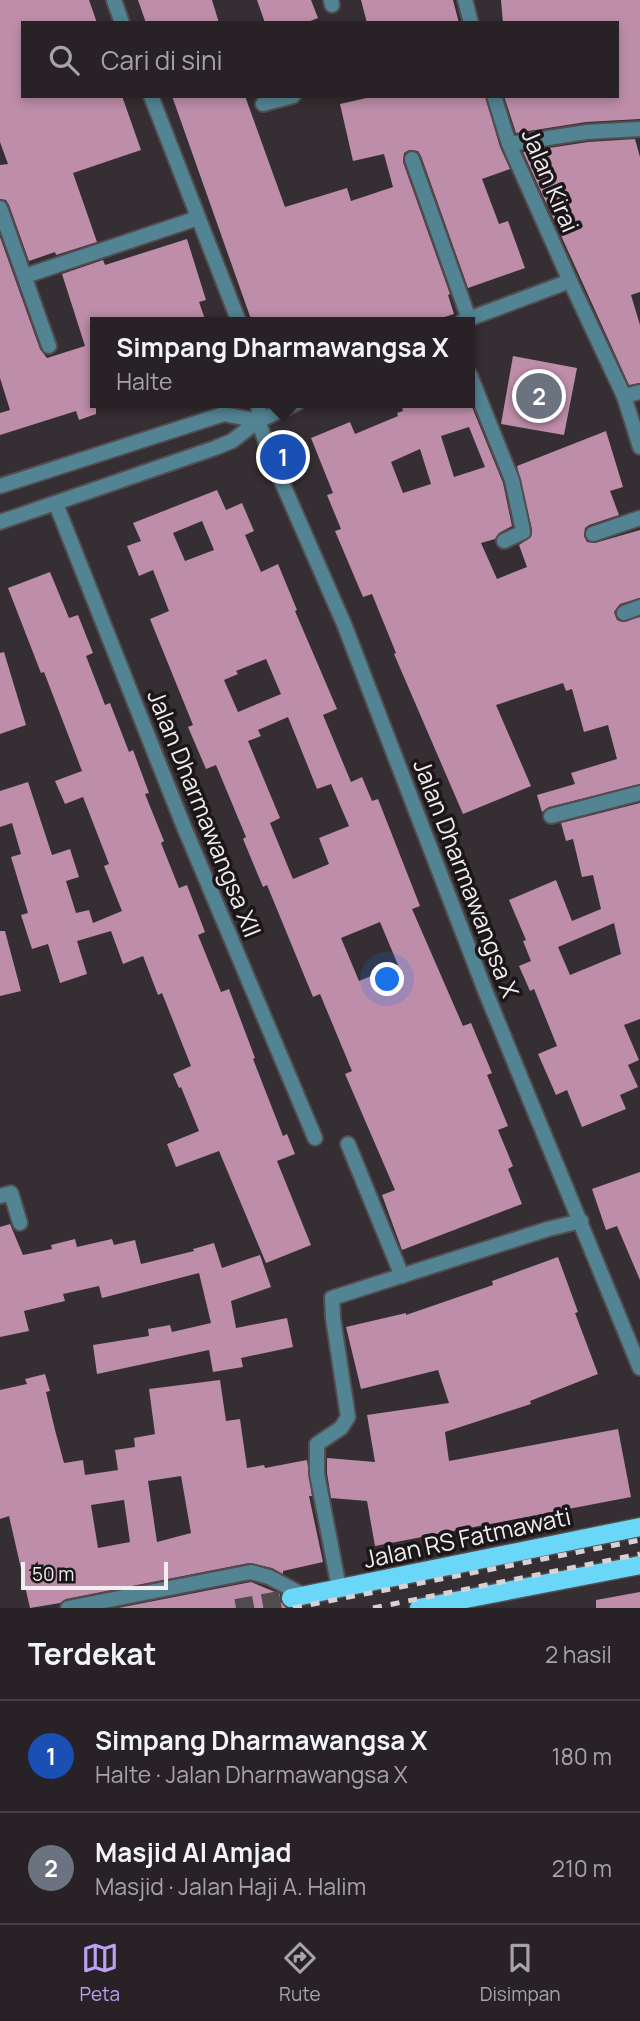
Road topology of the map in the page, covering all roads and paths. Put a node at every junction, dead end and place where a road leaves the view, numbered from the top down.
1 (114, 0) edge
2 (465, 0) edge
3 (121, 21) edge
4 (470, 21) edge
5 (152, 98) edge
6 (286, 98) edge
7 (495, 98) edge
8 (263, 104) dead end
9 (639, 132) edge
10 (509, 144) junction
11 (412, 159) dead end
12 (0, 208) edge
13 (198, 218) junction
14 (25, 276) junction
15 (570, 281) junction
16 (237, 317) edge
17 (464, 317) edge
18 (475, 317) edge
19 (49, 346) dead end
20 (475, 387) edge
21 (640, 392) edge
22 (624, 396) junction
23 (259, 408) edge
24 (286, 408) edge
25 (258, 421) junction
26 (640, 447) edge
27 (0, 486) edge
28 (56, 504) junction
29 (640, 518) edge
30 (0, 522) edge
31 (593, 534) dead end
32 (504, 541) dead end
33 (640, 607) edge
34 (624, 613) dead end
35 (640, 793) edge
36 (551, 816) dead end
37 (315, 1139) dead end
38 (348, 1144) dead end
39 (0, 1196) edge
40 (581, 1221) junction
41 (20, 1223) dead end
42 (402, 1276) junction
43 (640, 1368) edge
44 (640, 1527) edge
45 (640, 1565) edge
46 (339, 1588) junction
47 (297, 1596) joint
48 (68, 1608) edge
49 (419, 1608) edge

1 - 3 street
2 - 4 street
5 - 13 street
6 - 8 street
7 - 10 street, Jalan Kirai
9 - 10 street
10 - 15 street, Jalan Kirai
11 - 17 street
12 - 14 street
13 - 14 street
13 - 16 street
14 - 19 street
15 - 18 street
15 - 22 street, Jalan Kirai
20 - 32 street
21 - 22 street
22 - 26 street, Jalan Kirai
23 - 25 street, Jalan Dharmawangsa X
24 - 25 street
25 - 27 street
25 - 28 street
25 - 40 street, Jalan Dharmawangsa X
28 - 30 street
28 - 37 street, Jalan Dharmawangsa XII
29 - 31 street
33 - 34 street
35 - 36 street
38 - 42 street
39 - 41 street
40 - 42 street
40 - 43 street, Jalan Dharmawangsa X
42 - 46 street
44 - 46 main road, Jalan RS Fatmawati
45 - 49 main road
46 - 47 main road, Jalan RS Fatmawati
47 - 48 street, Jalan RS Fatmawati

